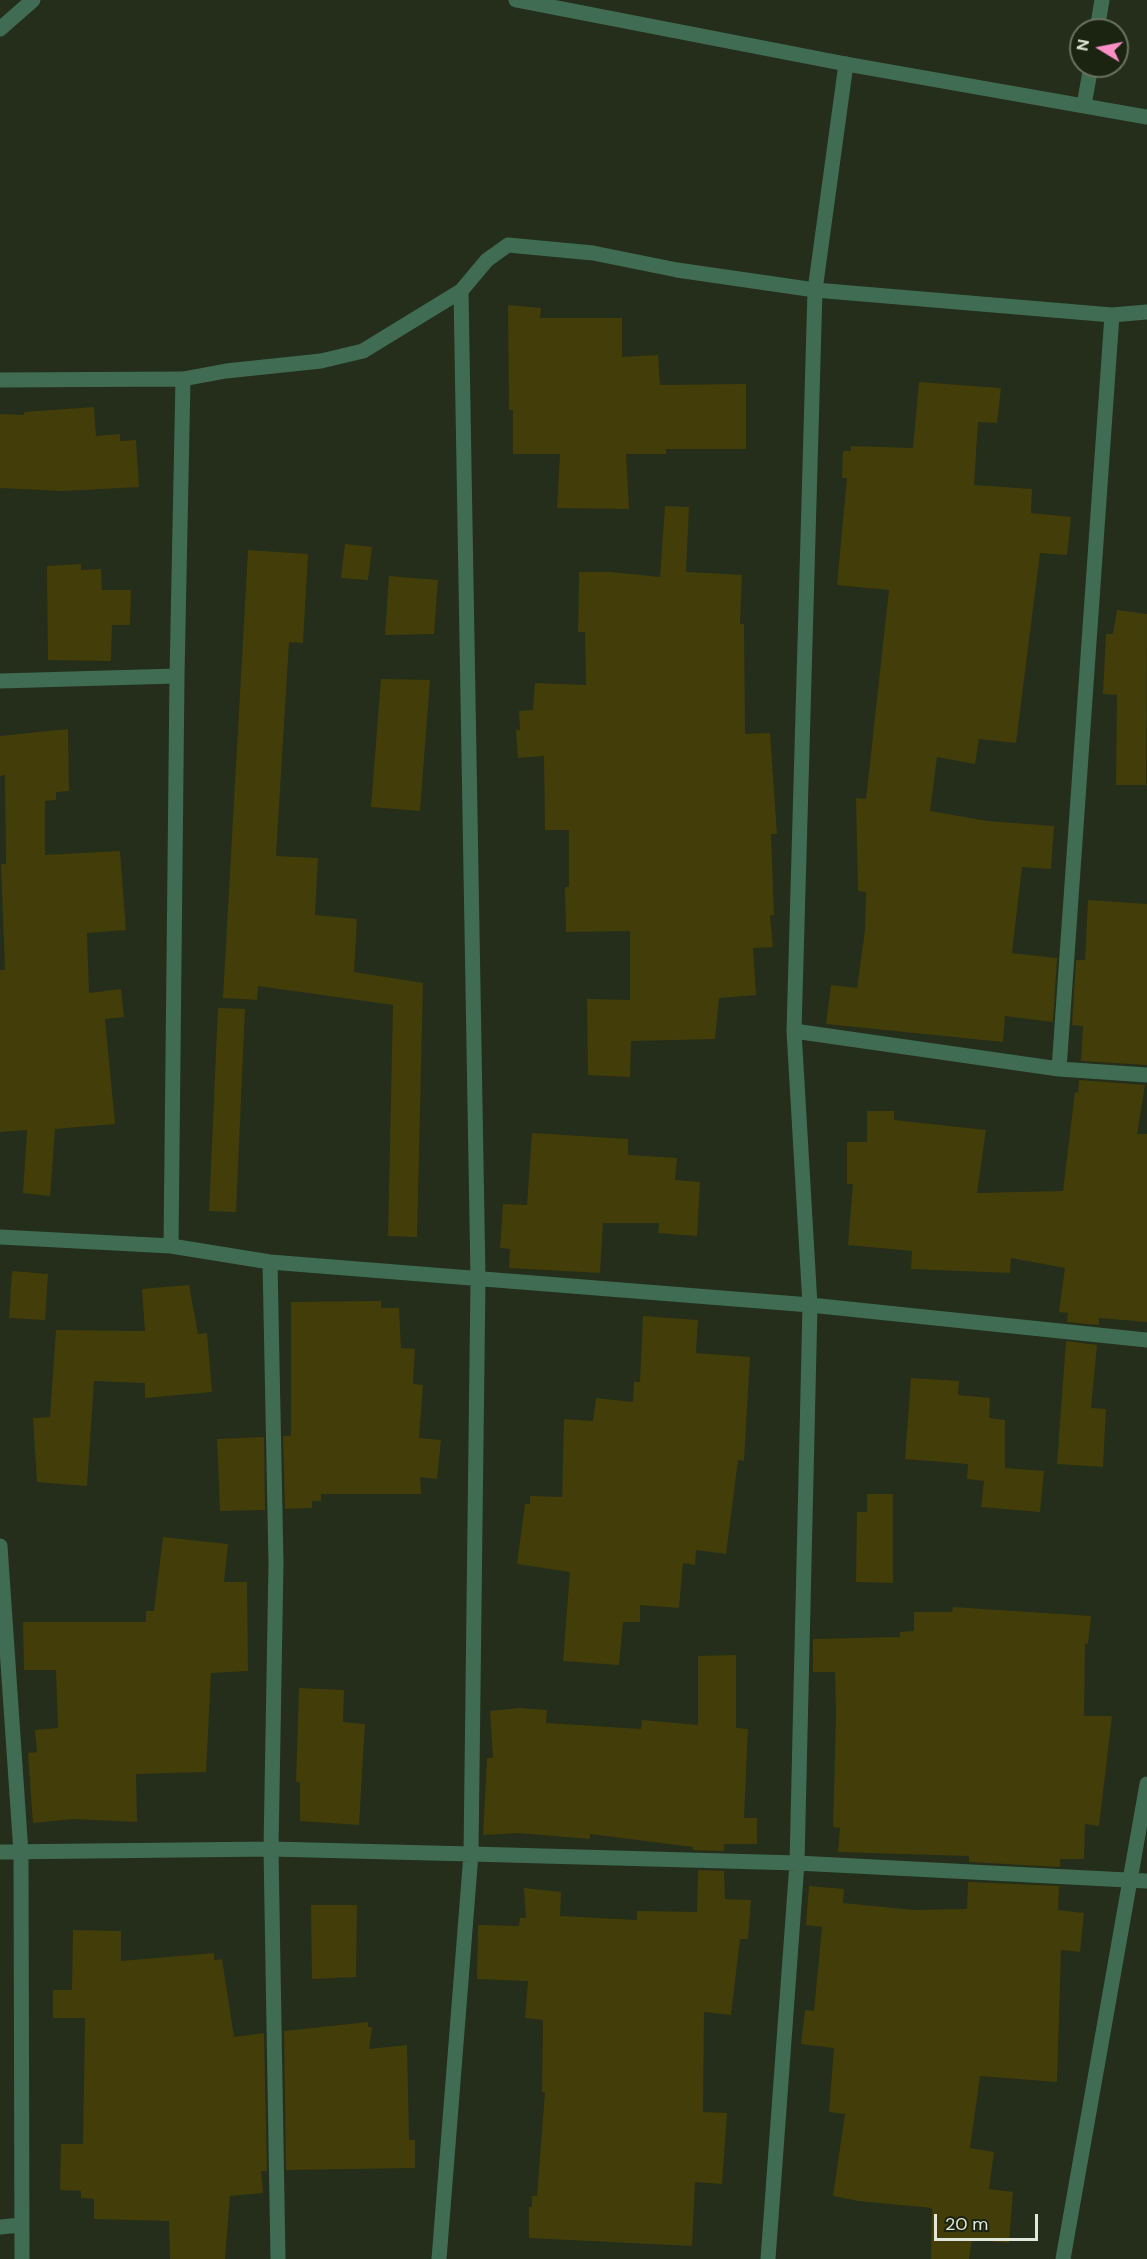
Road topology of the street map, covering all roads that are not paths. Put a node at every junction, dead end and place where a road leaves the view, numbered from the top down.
1 (33, 0) edge
2 (516, 0) edge
3 (1102, 0) edge
4 (1099, 18) edge
5 (0, 29) edge
6 (846, 64) junction
7 (1088, 78) edge
8 (1084, 105) junction
9 (1147, 117) edge
10 (815, 290) junction
11 (461, 291) junction
12 (1147, 312) edge
13 (1112, 315) junction
14 (183, 379) junction
15 (0, 380) edge
16 (177, 676) junction
17 (0, 681) edge
18 (794, 1031) junction
19 (1059, 1069) junction
20 (1147, 1075) edge
21 (0, 1237) edge
22 (171, 1246) junction
23 (270, 1262) junction
24 (478, 1278) junction
25 (810, 1305) junction
26 (1147, 1340) edge
27 (0, 1546) edge
28 (1147, 1784) edge
29 (271, 1849) junction
30 (0, 1852) edge
31 (21, 1853) junction
32 (471, 1854) junction
33 (797, 1863) junction
34 (1139, 1881) edge
35 (21, 2225) junction
36 (0, 2227) edge
37 (22, 2259) edge
38 (278, 2259) edge
39 (440, 2259) edge
40 (768, 2259) edge
41 (1063, 2259) edge

1 - 5 street
2 - 6 street
3 - 4 street
6 - 8 street
6 - 10 street
7 - 8 street
8 - 9 street
10 - 11 street
10 - 13 street
10 - 18 street
11 - 14 street
11 - 24 street
12 - 13 street
13 - 19 street
14 - 15 street
14 - 16 street
16 - 17 street
16 - 22 street
18 - 19 street
18 - 25 street
19 - 20 street
21 - 22 street
22 - 23 street
23 - 24 street
23 - 29 street
24 - 25 street
24 - 32 street
25 - 26 street
25 - 33 street
27 - 31 street
28 - 34 street
29 - 31 street
29 - 32 street
29 - 38 street
30 - 31 street
31 - 35 street
32 - 33 street
32 - 39 street
33 - 34 street
33 - 40 street
34 - 41 street
35 - 36 street
35 - 37 street

